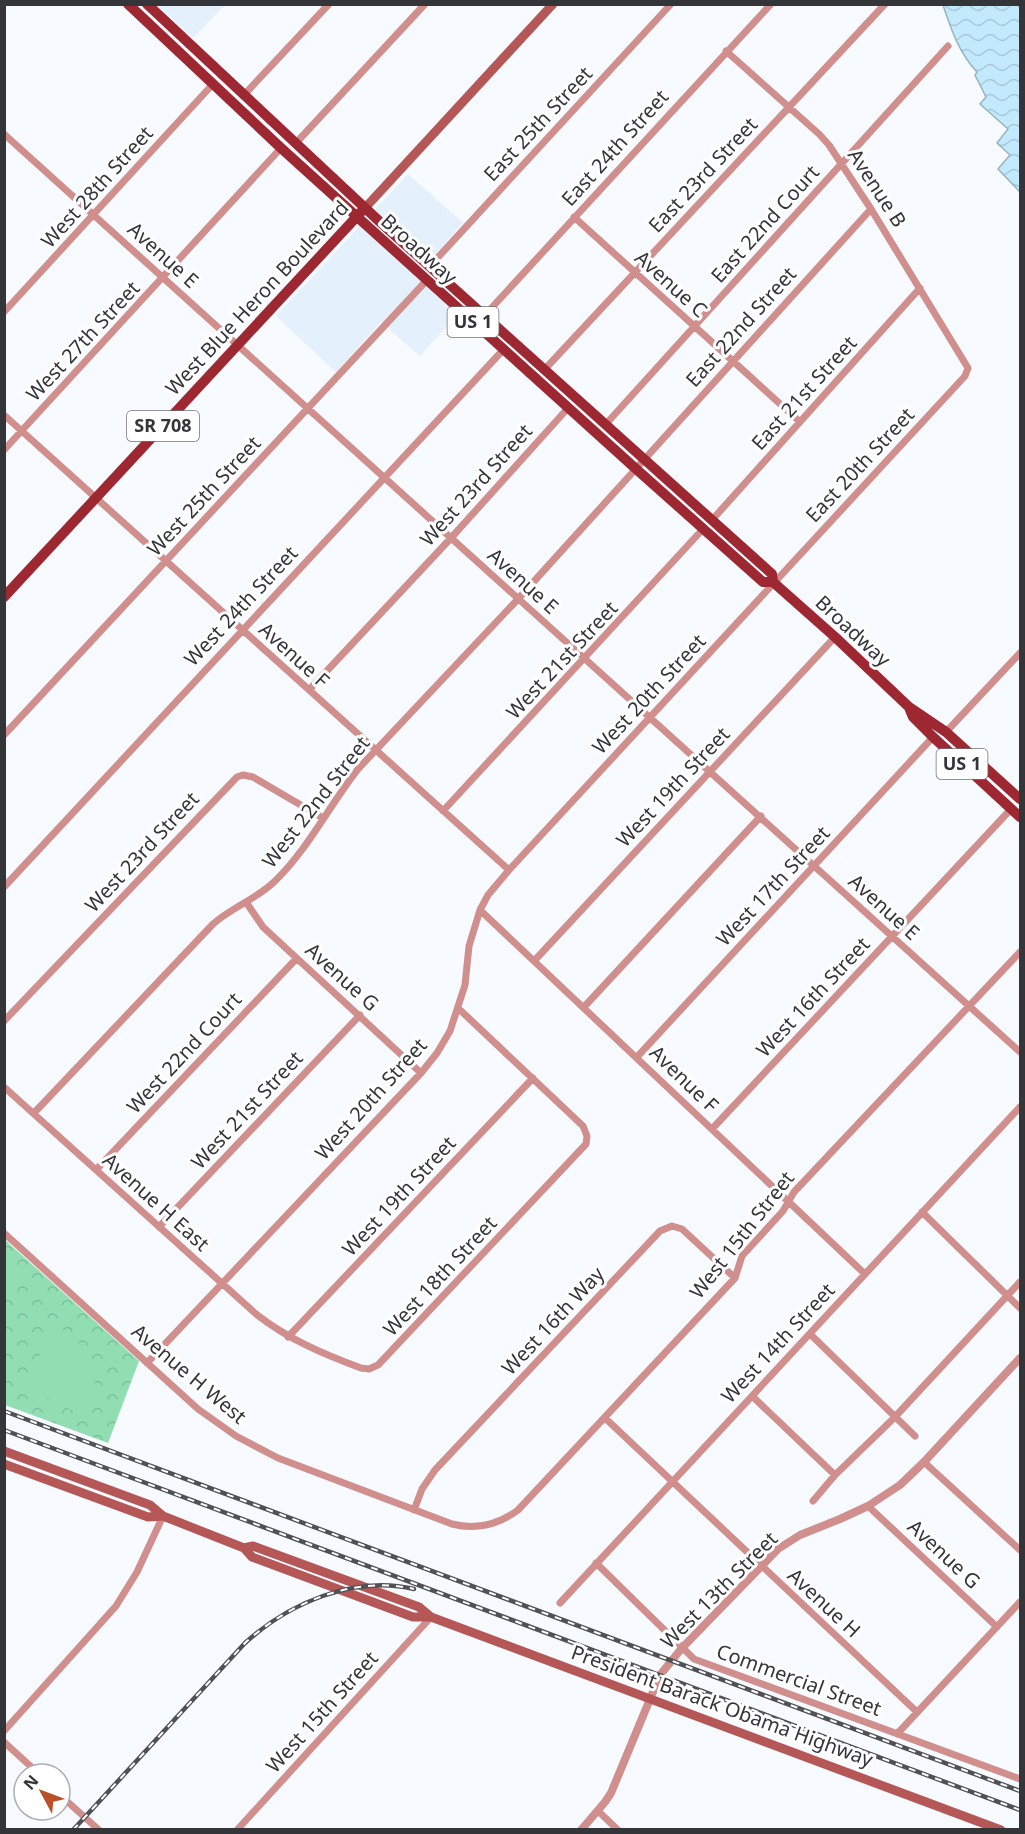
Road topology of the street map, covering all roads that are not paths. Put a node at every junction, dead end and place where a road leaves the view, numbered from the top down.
1 (128, 4) edge
2 (147, 4) edge
3 (329, 4) edge
4 (425, 4) edge
5 (553, 4) edge
6 (671, 4) edge
7 (771, 4) edge
8 (885, 4) edge
9 (948, 46) dead end
10 (726, 51) junction
11 (182, 56) junction
12 (212, 85) junction
13 (243, 96) junction
14 (789, 106) junction
15 (4, 134) edge
16 (295, 144) junction
17 (281, 148) junction
18 (842, 164) junction
19 (365, 208) junction
20 (871, 208) junction
21 (94, 216) junction
22 (357, 216) junction
23 (574, 217) junction
24 (430, 266) junction
25 (634, 273) junction
26 (163, 278) junction
27 (427, 280) junction
28 (920, 288) junction
29 (4, 312) edge
30 (485, 315) junction
31 (693, 327) junction
32 (238, 345) junction
33 (504, 350) junction
34 (732, 362) junction
35 (968, 368) joint
36 (545, 369) junction
37 (568, 408) junction
38 (307, 409) junction
39 (4, 415) edge
40 (800, 422) junction
41 (606, 424) junction
42 (22, 431) junction
43 (4, 450) edge
44 (644, 459) junction
45 (635, 468) junction
46 (384, 477) junction
47 (96, 498) junction
48 (712, 520) junction
49 (703, 530) junction
50 (451, 538) junction
51 (165, 561) junction
52 (773, 582) junction
53 (4, 597) edge
54 (518, 599) junction
55 (242, 630) junction
56 (835, 637) junction
57 (1020, 653) edge
58 (586, 659) junction
59 (309, 690) junction
60 (909, 707) junction
61 (651, 718) junction
62 (946, 732) junction
63 (4, 735) edge
64 (933, 737) junction
65 (375, 750) junction
66 (710, 772) junction
67 (1020, 799) edge
68 (1011, 808) junction
69 (444, 811) junction
70 (761, 816) junction
71 (1020, 817) edge
72 (323, 818) junction
73 (815, 866) junction
74 (509, 870) junction
75 (4, 887) edge
76 (246, 902) junction
77 (480, 910) junction
78 (892, 936) junction
79 (1020, 952) edge
80 (296, 959) junction
81 (535, 960) junction
82 (969, 1006) junction
83 (584, 1007) junction
84 (458, 1008) junction
85 (360, 1015) junction
86 (4, 1021) edge
87 (1020, 1052) edge
88 (637, 1057) junction
89 (421, 1073) junction
90 (533, 1078) junction
91 (4, 1087) edge
92 (1020, 1107) edge
93 (34, 1113) junction
94 (712, 1129) junction
95 (96, 1170) junction
96 (789, 1200) junction
97 (922, 1212) junction
98 (159, 1227) junction
99 (4, 1233) edge
100 (866, 1274) junction
101 (735, 1278) junction
102 (1020, 1282) edge
103 (222, 1284) junction
104 (1008, 1295) junction
105 (1020, 1308) edge
106 (810, 1334) junction
107 (288, 1337) junction
108 (1020, 1358) edge
109 (147, 1363) junction
110 (752, 1396) junction
111 (605, 1418) junction
112 (894, 1418) junction
113 (915, 1436) dead end
114 (4, 1451) edge
115 (924, 1462) junction
116 (4, 1464) edge
117 (835, 1475) junction
118 (672, 1482) junction
119 (813, 1501) dead end
120 (868, 1506) junction
121 (414, 1510) junction
122 (163, 1516) junction
123 (482, 1526) joint
124 (1020, 1550) edge
125 (596, 1563) junction
126 (760, 1565) junction
127 (1020, 1602) edge
128 (560, 1603) dead end
129 (431, 1617) junction
130 (997, 1627) junction
131 (682, 1648) junction
132 (651, 1699) junction
133 (916, 1712) junction
134 (4, 1731) edge
135 (897, 1734) junction
136 (4, 1742) edge
137 (26, 1762) edge
138 (1020, 1779) edge
139 (72, 1806) edge
140 (598, 1811) junction
141 (99, 1830) edge
142 (237, 1830) edge
143 (581, 1830) edge
144 (618, 1830) edge
145 (1001, 1830) edge

1 - 11 main road, Broadway / US 1
2 - 13 main road, Broadway / US 1
3 - 13 street
4 - 16 street
5 - 19 main road
6 - 24 street, East 25th Street
7 - 10 street, East 24th Street
8 - 14 street, East 23rd Street
9 - 18 street, East 22nd Court
10 - 14 street, Avenue B
10 - 23 street, East 24th Street
11 - 12 main road, Broadway / US 1
11 - 13 main road
12 - 17 main road, Broadway / US 1
12 - 21 street, West 28th Street
13 - 16 main road, Broadway / US 1
14 - 18 street, Avenue B
14 - 25 street, East 23rd Street
15 - 21 street, Avenue E
16 - 19 main road, Broadway / US 1
17 - 22 main road, Broadway / US 1
17 - 26 street, West 27th Street
18 - 20 street, Avenue B
18 - 31 street, East 22nd Court
19 - 22 main road, West Blue Heron Boulevard / SR 708
19 - 24 main road, Broadway / US 1
20 - 28 street, Avenue B
20 - 34 street, East 22nd Street
21 - 26 street, Avenue E
21 - 29 street, West 28th Street
22 - 27 main road, Broadway / US 1
22 - 32 main road, West Blue Heron Boulevard / SR 708
23 - 25 street, Avenue C
23 - 30 street, East 24th Street
24 - 30 main road, Broadway / US 1
25 - 31 street, Avenue C
25 - 36 street, East 23rd Street
26 - 32 street, Avenue E
26 - 42 street, West 27th Street
27 - 33 main road, Broadway / US 1
27 - 38 street, West 25th Street
28 - 35 street, Avenue B
28 - 40 street, East 21st Street
30 - 36 main road, Broadway / US 1
31 - 34 street, Avenue C
31 - 41 street, East 22nd Court
32 - 38 street, Avenue E
32 - 47 main road, West Blue Heron Boulevard / SR 708
33 - 37 main road, Broadway / US 1
33 - 46 street, West 24th Street
34 - 40 street, Avenue C
34 - 44 street, East 22nd Street
35 - 52 street, East 20th Street
36 - 41 main road, Broadway / US 1
37 - 45 main road, Broadway / US 1
37 - 50 street, West 23rd Street
38 - 46 street, Avenue E
38 - 51 street, West 25th Street
39 - 42 street, Avenue F
40 - 48 street, East 21st Street
41 - 44 main road, Broadway / US 1
42 - 43 street, West 27th Street
42 - 47 street, Avenue F
44 - 45 street, East 22nd Street
44 - 48 main road, Broadway / US 1
45 - 49 main road, Broadway / US 1
45 - 54 street, West 22nd Street
46 - 50 street, Avenue E
46 - 55 street, West 24th Street
47 - 51 street, Avenue F
47 - 53 main road, West Blue Heron Boulevard / SR 708
48 - 52 main road, Broadway / US 1
49 - 52 main road, Broadway / US 1
49 - 58 street, West 21st Street
50 - 54 street, Avenue E
50 - 59 street, West 23rd Street
51 - 55 street, Avenue F
51 - 63 street, West 25th Street
52 - 56 main road, Broadway / US 1
52 - 61 street, West 20th Street
54 - 58 street, Avenue E
54 - 65 street, West 22nd Street
55 - 59 street, Avenue F
55 - 75 street, West 24th Street
56 - 60 main road, Broadway / US 1
56 - 66 street, West 19th Street
57 - 62 street
58 - 61 street, Avenue E
58 - 69 street, West 21st Street
59 - 65 street, Avenue F
60 - 62 main road, Broadway / US 1
60 - 64 main road, Broadway / US 1
61 - 66 street, Avenue E
61 - 74 street, West 20th Street
62 - 67 main road, Broadway / US 1
64 - 68 main road, Broadway / US 1
64 - 73 street, West 17th Street
65 - 69 street, Avenue F
65 - 72 street, West 22nd Street
66 - 70 street, Avenue E
66 - 81 street, West 19th Street
68 - 71 main road, Broadway / US 1
68 - 78 street, West 16th Street
69 - 74 street, Avenue F
70 - 73 street, Avenue E
70 - 83 street
72 - 76 street, West 22nd Street
72 - 86 street, West 23rd Street
73 - 78 street, Avenue E
73 - 88 street, West 17th Street
74 - 77 street, West 20th Street
76 - 80 street, Avenue G
76 - 93 street, West 22nd Street
77 - 81 street, Avenue F
77 - 84 street, West 20th Street
78 - 82 street, Avenue E
78 - 94 street, West 16th Street
79 - 82 street, West 15th Street
80 - 85 street, Avenue G
80 - 95 street, West 22nd Court
81 - 83 street, Avenue F
82 - 87 street, Avenue E
82 - 96 street, West 15th Street
83 - 88 street, Avenue F
84 - 89 street, West 20th Street
84 - 90 street
85 - 89 street, Avenue G
85 - 98 street, West 21st Street
88 - 94 street, Avenue F
89 - 103 street, West 20th Street
90 - 107 street, West 19th Street
90 - 107 street, West 18th Street
91 - 93 street, Avenue H East
92 - 97 street, West 14th Street
93 - 95 street, Avenue H East
94 - 96 street, Avenue F
95 - 98 street, Avenue H East
96 - 100 street, Avenue F
96 - 101 street, West 15th Street
97 - 100 street, West 14th Street
97 - 104 street
98 - 103 street, Avenue H East
99 - 109 street, Avenue H West
100 - 106 street, West 14th Street
101 - 111 street, West 15th Street
101 - 121 street, West 16th Way
102 - 104 street
103 - 107 street, Avenue H East
103 - 109 street, West 20th Street
104 - 105 street
104 - 112 street
106 - 110 street, West 14th Street
106 - 112 street
108 - 115 street, West 13th Street
109 - 121 street, Avenue H West
110 - 117 street
110 - 118 street, West 14th Street
111 - 118 street, Avenue H
111 - 123 street, West 15th Street
112 - 113 street
112 - 117 street
114 - 122 main road, President Barack Obama Highway
115 - 120 street, West 13th Street
115 - 124 street
116 - 122 main road, President Barack Obama Highway
117 - 119 street
118 - 125 street, West 14th Street
118 - 126 street, Avenue H
120 - 126 street, West 13th Street
120 - 130 street, Avenue G
121 - 123 street, Avenue H West
122 - 129 main road, President Barack Obama Highway
122 - 134 street
125 - 128 street, West 14th Street
125 - 131 street, Commercial Street
126 - 131 street, West 13th Street
126 - 133 street, Avenue H
127 - 130 street
129 - 132 main road, President Barack Obama Highway
129 - 142 street, West 15th Street
130 - 133 street
131 - 132 street, West 13th Street
131 - 135 street, Commercial Street
132 - 140 street, West 13th Street
132 - 145 main road, President Barack Obama Highway
133 - 135 street
135 - 138 street, Commercial Street
136 - 137 street
139 - 141 street
140 - 143 street, West 13th Street
140 - 144 street

